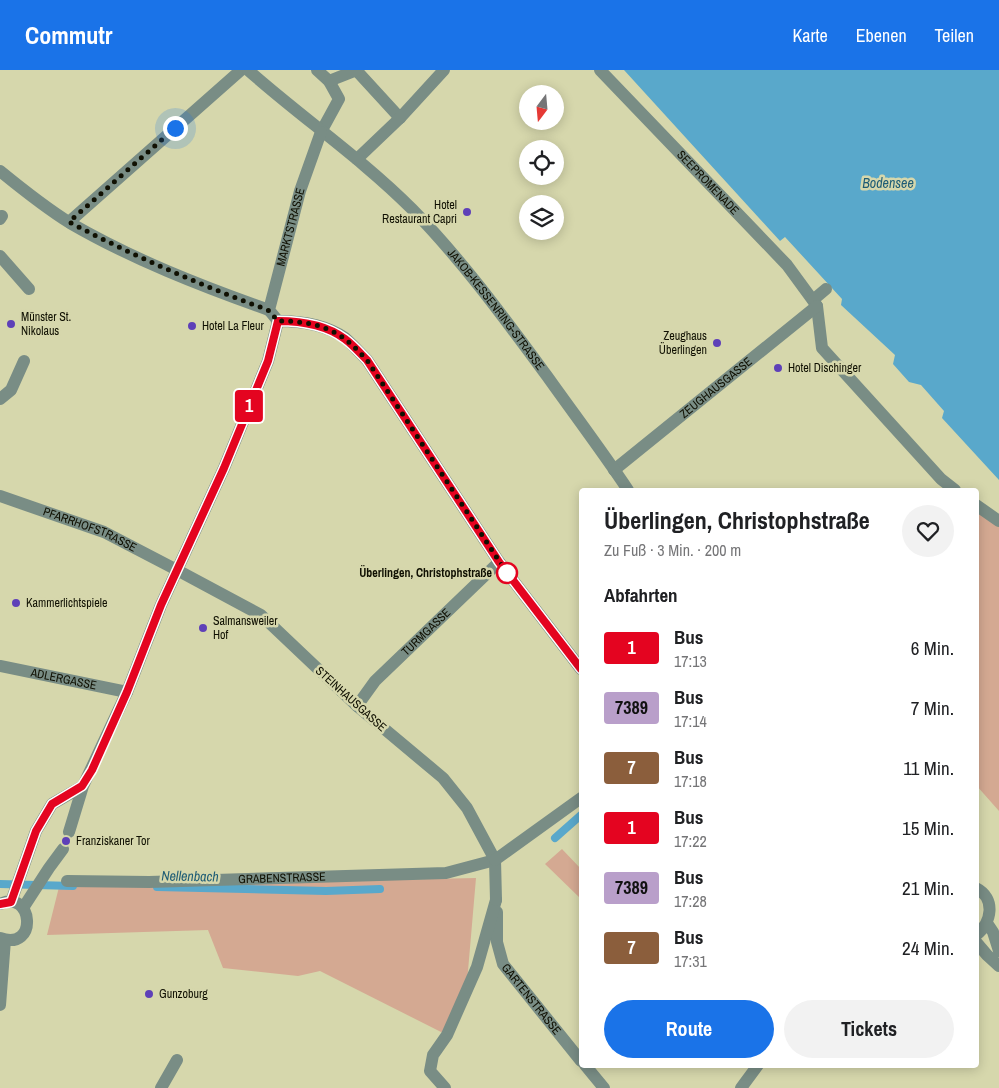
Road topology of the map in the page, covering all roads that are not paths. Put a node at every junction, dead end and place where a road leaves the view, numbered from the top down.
1 (240, 70) edge
2 (248, 70) edge
3 (317, 70) edge
4 (356, 70) edge
5 (444, 70) edge
6 (600, 70) edge
7 (329, 81) junction
8 (400, 118) junction
9 (321, 132) junction
10 (357, 160) junction
11 (0, 171) edge
12 (69, 222) junction
13 (0, 256) edge
14 (29, 289) dead end
15 (826, 289) dead end
16 (815, 303) junction
17 (268, 310) junction
18 (278, 321) junction
19 (24, 361) dead end
20 (0, 399) edge
21 (614, 470) junction
22 (627, 488) edge
23 (951, 488) edge
24 (0, 496) edge
25 (979, 507) edge
26 (999, 521) edge
27 (499, 562) junction
28 (177, 570) junction
29 (0, 666) edge
30 (579, 667) edge
31 (127, 692) junction
32 (357, 706) junction
33 (82, 786) junction
34 (579, 799) edge
35 (68, 832) dead end
36 (63, 849) dead end
37 (495, 860) junction
38 (67, 881) dead end
39 (979, 891) edge
40 (496, 900) junction
41 (5, 903) edge
42 (24, 908) junction
43 (987, 923) junction
44 (979, 932) edge
45 (2, 939) edge
46 (979, 946) edge
47 (999, 951) edge
48 (999, 966) edge
49 (0, 1005) edge
50 (579, 1059) edge
51 (176, 1060) dead end
52 (587, 1068) edge
53 (756, 1068) edge
54 (161, 1088) edge
55 (445, 1088) edge
56 (604, 1088) edge
57 (740, 1088) edge

1 - 12 street
2 - 9 street, JAKOB-KESSENRING-STRASSE
3 - 7 street
4 - 7 street
4 - 8 street
5 - 8 street
6 - 16 street, SEEPROMENADE
7 - 9 street, MARKTSTRASSE
8 - 10 street
9 - 10 street, JAKOB-KESSENRING-STRASSE
9 - 17 street, MARKTSTRASSE
10 - 21 street, JAKOB-KESSENRING-STRASSE
11 - 12 street
12 - 17 street
13 - 14 street
15 - 16 street
16 - 21 street, ZEUGHAUSGASSE
16 - 23 street, SEEPROMENADE
17 - 18 street
18 - 27 street
18 - 28 street
19 - 20 street
21 - 22 street, JAKOB-KESSENRING-STRASSE
24 - 28 street, PFARRHOFSTRASSE
25 - 26 street
27 - 30 street
27 - 32 street, TURMGASSE
28 - 31 street
28 - 32 street, STEINHAUSGASSE
29 - 31 street, ADLERGASSE
31 - 33 street
32 - 37 street, STEINHAUSGASSE
33 - 35 street
33 - 41 street
34 - 37 street, GRABENSTRASSE
36 - 42 street
37 - 38 street, GRABENSTRASSE
37 - 40 street
39 - 43 street
40 - 50 street, GARTENSTRASSE
40 - 55 street
41 - 42 street
42 - 45 street
43 - 44 street
43 - 47 street
45 - 49 street
46 - 48 street
51 - 54 street
52 - 56 street
53 - 57 street

